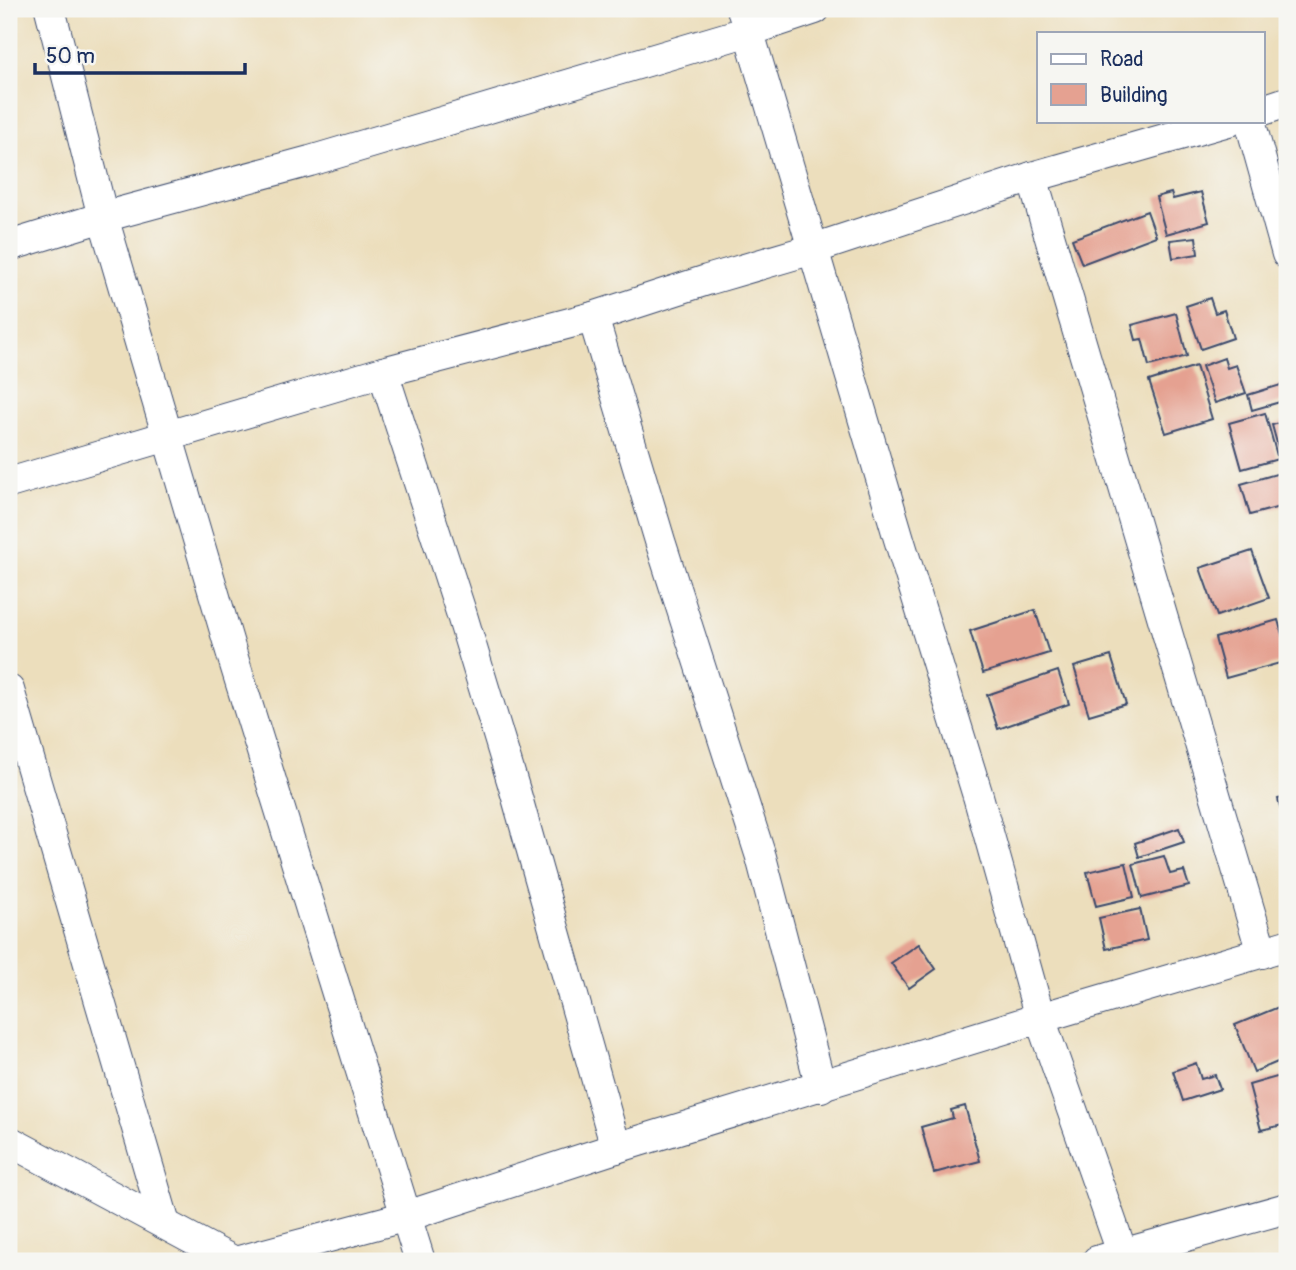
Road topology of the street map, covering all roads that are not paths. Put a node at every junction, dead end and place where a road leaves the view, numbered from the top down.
1 (50, 9) edge
2 (816, 9) edge
3 (746, 20) edge
4 (1287, 102) edge
5 (1264, 110) edge
6 (1224, 122) edge
7 (1250, 122) edge
8 (1032, 177) junction
9 (103, 217) junction
10 (9, 246) edge
11 (813, 249) junction
12 (1287, 254) edge
13 (593, 317) junction
14 (383, 372) junction
15 (169, 436) junction
16 (9, 483) edge
17 (9, 690) edge
18 (1275, 949) edge
19 (1040, 1018) junction
20 (821, 1087) junction
21 (9, 1141) edge
22 (615, 1148) junction
23 (1287, 1208) edge
24 (407, 1216) junction
25 (165, 1224) junction
26 (1115, 1259) edge
27 (233, 1261) edge
28 (239, 1261) edge
29 (420, 1261) edge

1 - 9 street
2 - 3 street
3 - 9 street
3 - 11 street
4 - 5 street
6 - 8 street
7 - 12 street
8 - 11 street
8 - 18 street
9 - 10 street
9 - 15 street
11 - 13 street
11 - 19 street
13 - 14 street
13 - 20 street
14 - 15 street
14 - 22 street
15 - 16 street
15 - 24 street
17 - 25 street
18 - 19 street
19 - 20 street
19 - 26 street
20 - 22 street
21 - 25 street
22 - 24 street
23 - 26 street
24 - 28 street
24 - 29 street
25 - 27 street

